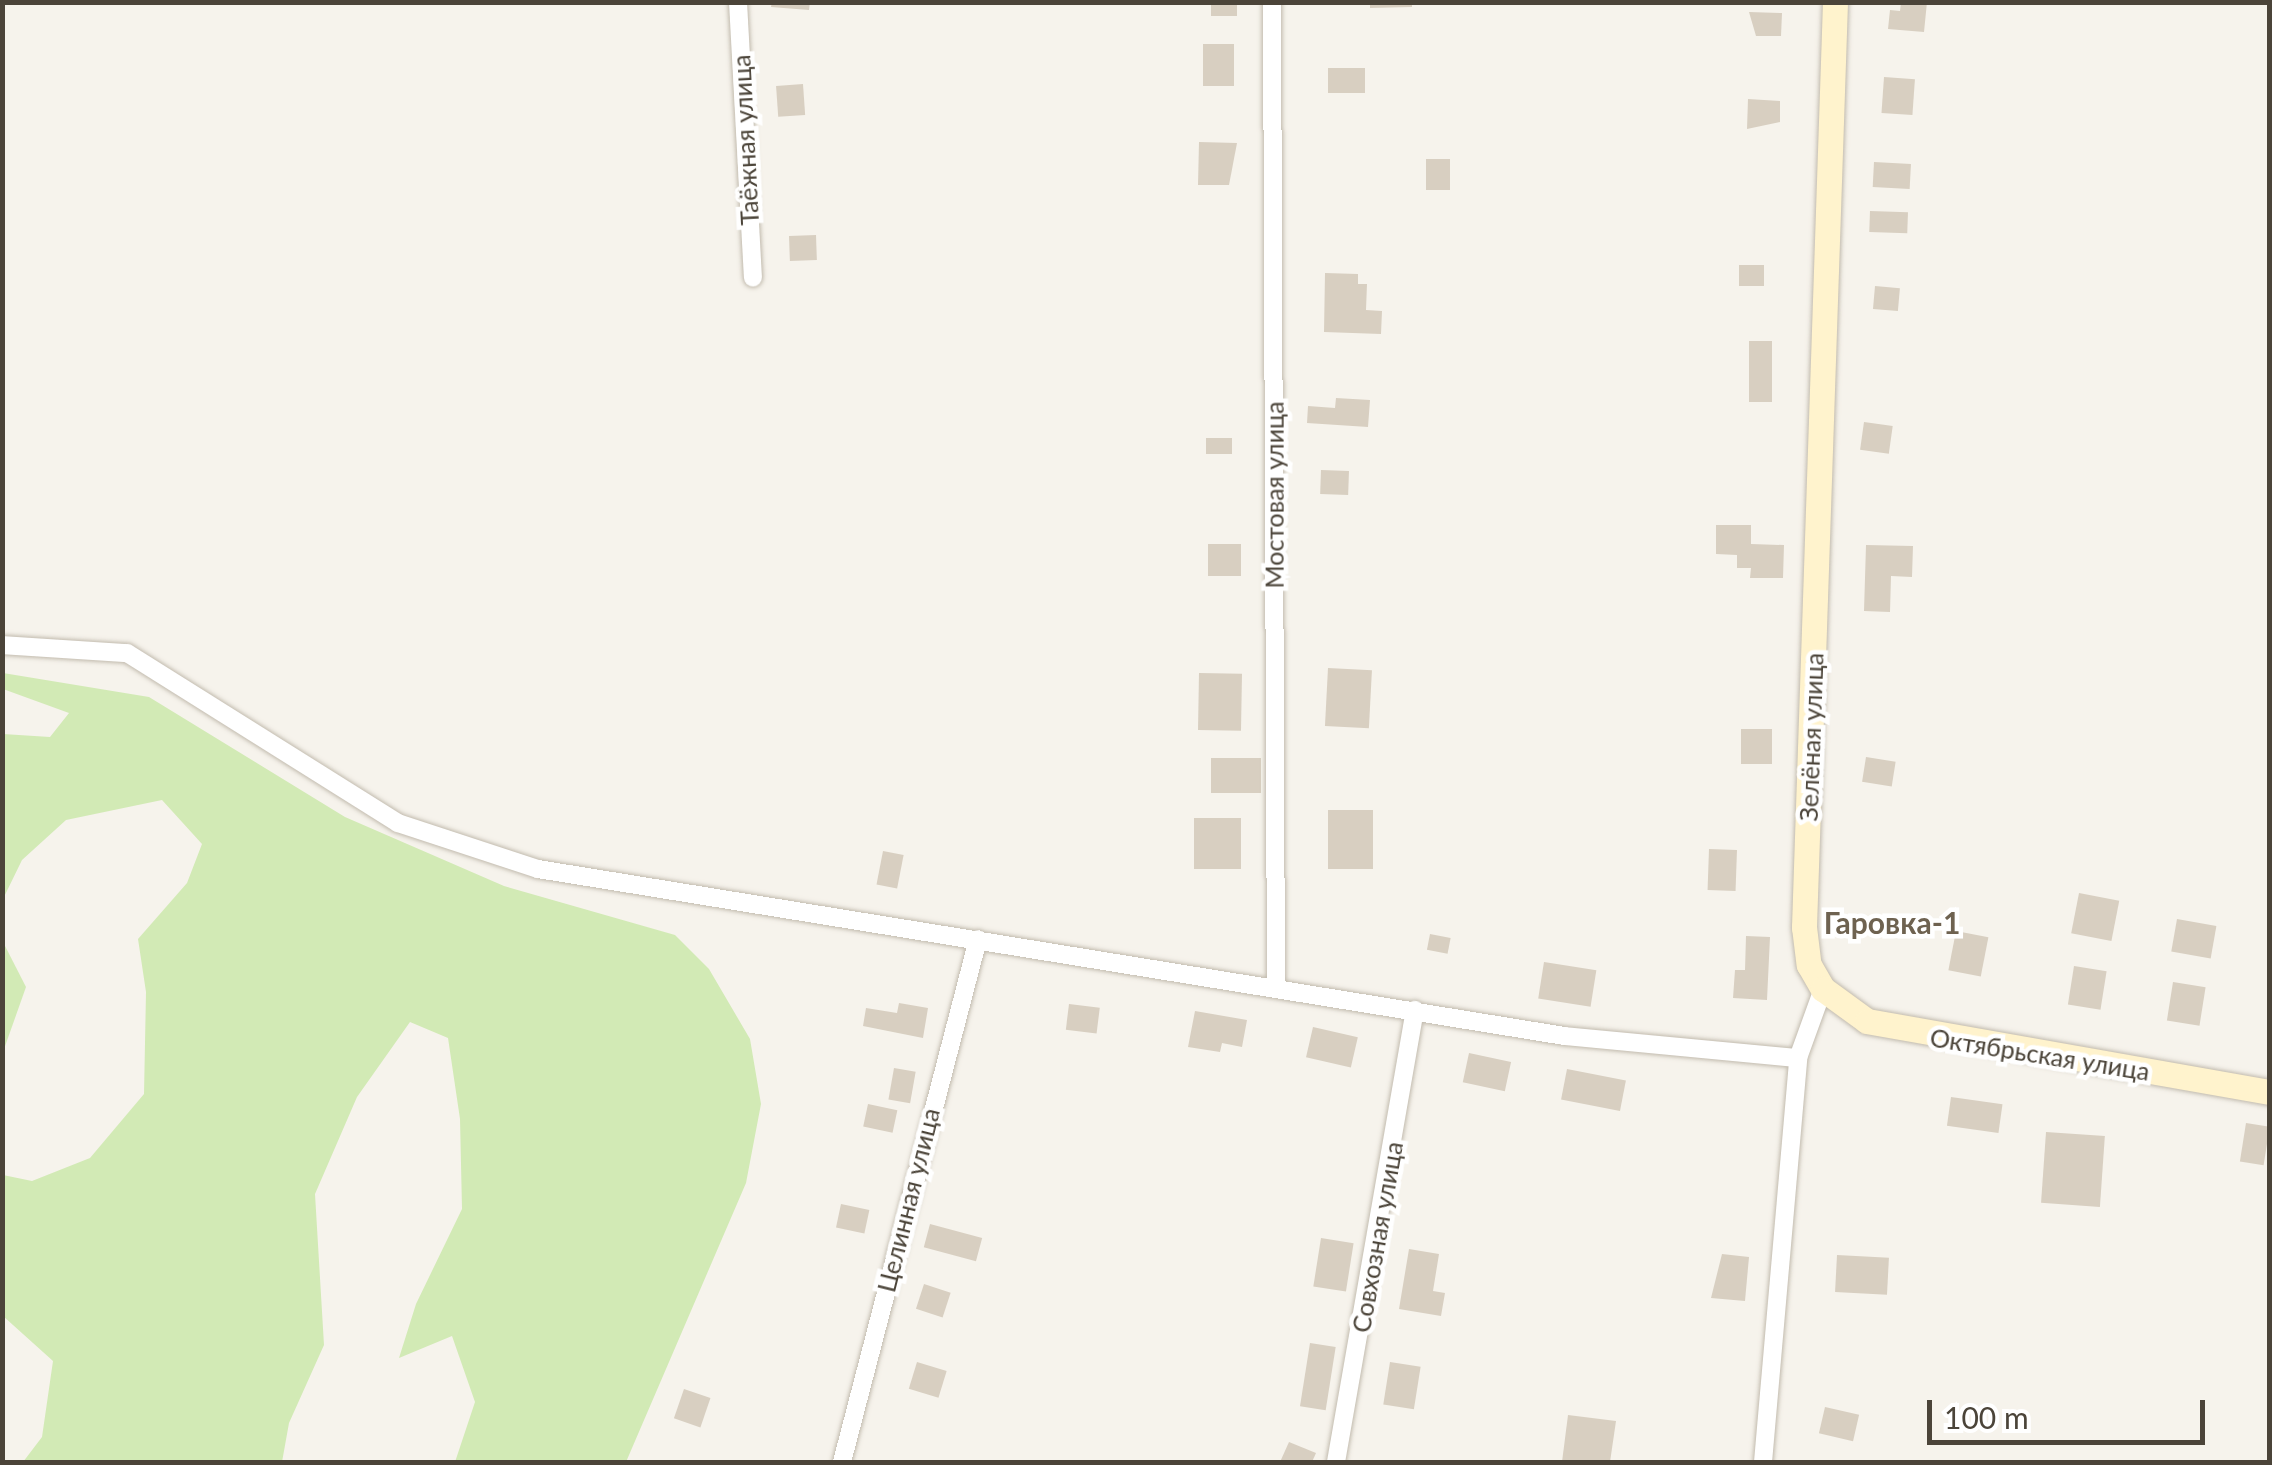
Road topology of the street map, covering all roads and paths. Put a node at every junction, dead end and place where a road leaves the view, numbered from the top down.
1 (738, 2) edge
2 (1272, 2) edge
3 (1835, 2) edge
4 (752, 278) dead end
5 (2, 644) edge
6 (978, 939) junction
7 (1276, 988) junction
8 (1822, 989) junction
9 (1415, 1010) junction
10 (1798, 1058) junction
11 (2270, 1092) edge
12 (842, 1462) edge
13 (1336, 1462) edge
14 (1763, 1462) edge

1 - 4 street, Таёжная улица
2 - 7 street, Мостовая улица
3 - 8 main road, Зелёная улица
5 - 6 street
6 - 7 street
6 - 12 street, Целинная улица
7 - 9 street
8 - 10 street
8 - 11 main road, Октябрьская улица
9 - 10 street
9 - 13 street, Совхозная улица
10 - 14 street

